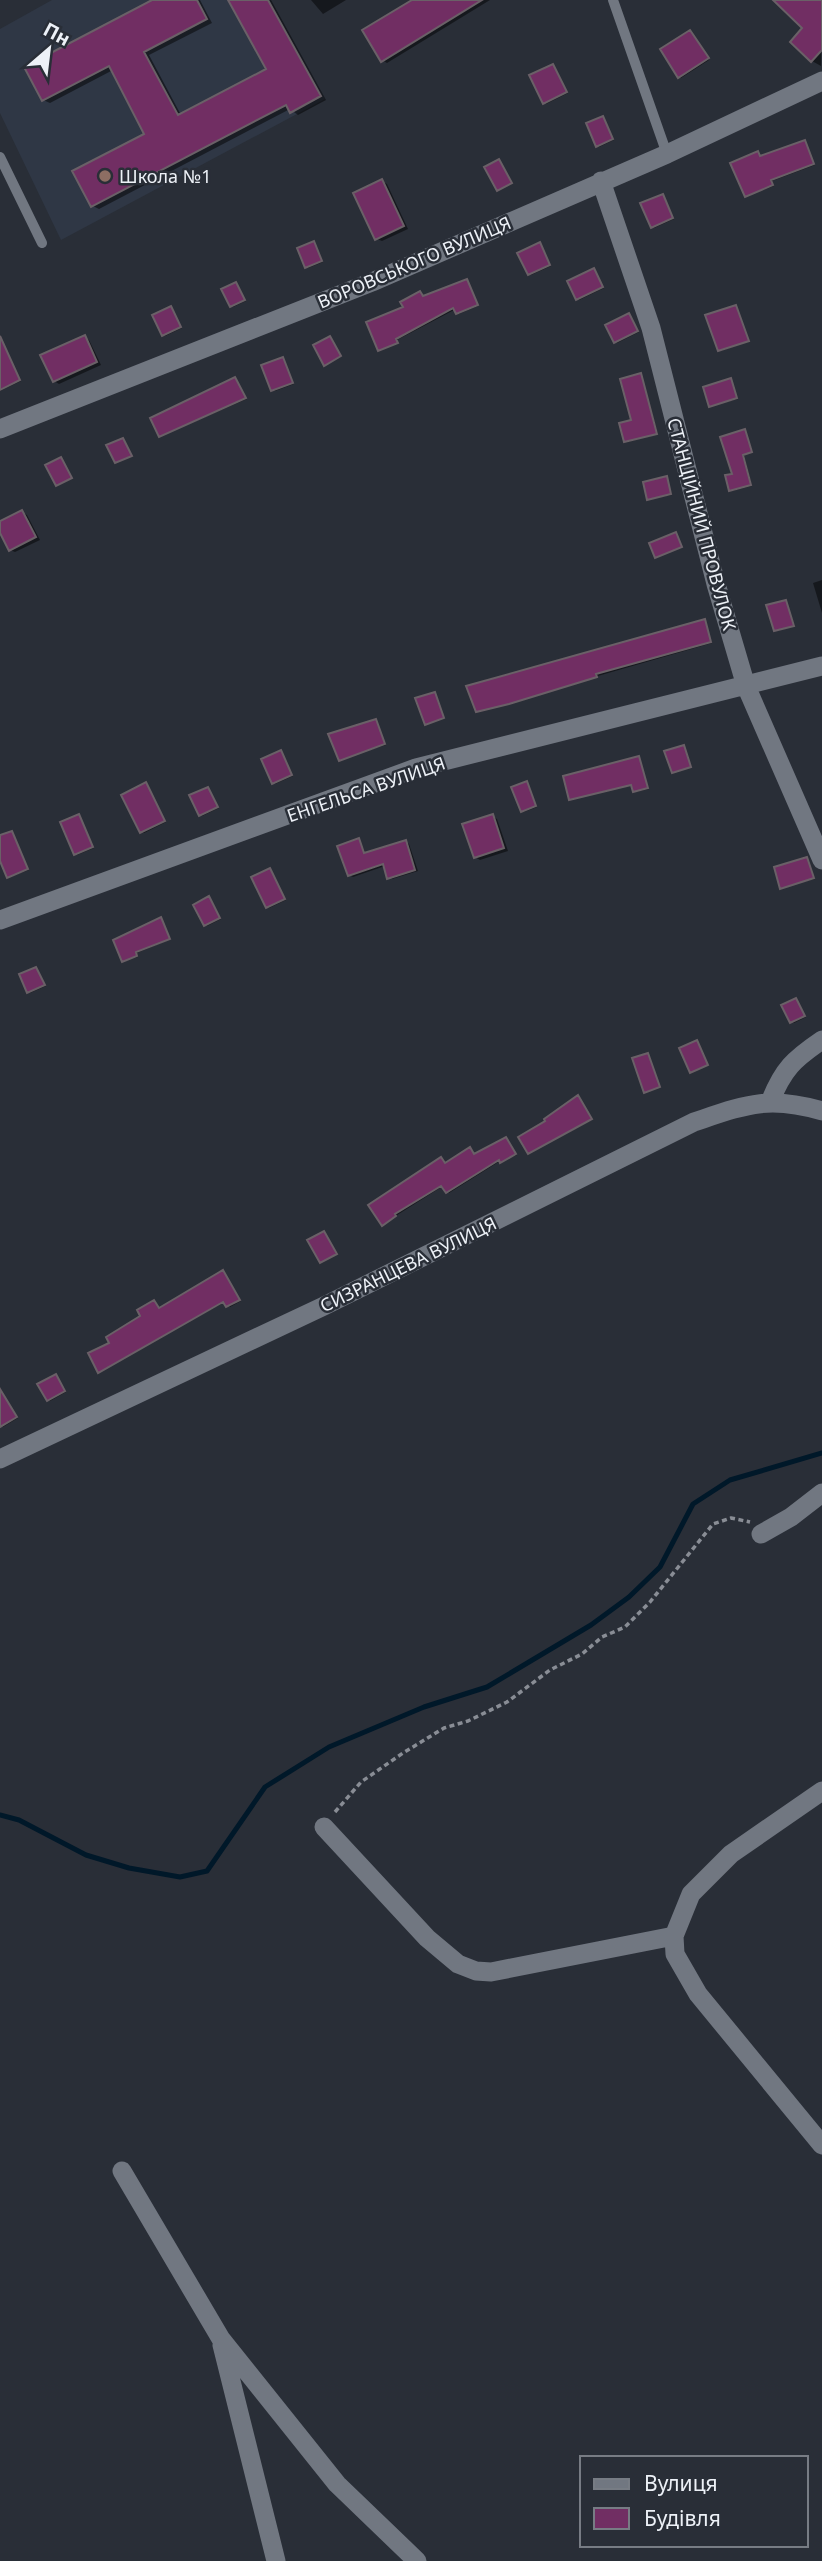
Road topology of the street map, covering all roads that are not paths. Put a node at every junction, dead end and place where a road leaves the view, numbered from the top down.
1 (613, 0) edge
2 (822, 81) edge
3 (667, 153) junction
4 (0, 158) edge
5 (601, 181) junction
6 (42, 243) dead end
7 (0, 429) edge
8 (822, 666) edge
9 (747, 686) junction
10 (822, 860) edge
11 (0, 920) edge
12 (822, 1040) edge
13 (770, 1102) junction
14 (822, 1111) edge
15 (0, 1459) edge
16 (822, 1493) edge
17 (761, 1534) road end
18 (822, 1791) edge
19 (324, 1827) road end
20 (674, 1936) junction
21 (822, 2145) edge
22 (121, 2171) dead end
23 (221, 2339) junction
24 (276, 2561) edge
25 (416, 2561) edge

1 - 3 lane
2 - 3 street, ВОРОВСЬКОГО ВУЛИЦЯ
3 - 5 street, ВОРОВСЬКОГО ВУЛИЦЯ
4 - 6 lane
5 - 7 street, ВОРОВСЬКОГО ВУЛИЦЯ
5 - 9 street, СТАНЦІЙНИЙ ПРОВУЛОК
8 - 9 street, ЕНГЕЛЬСА ВУЛИЦЯ
9 - 10 street, СТАНЦІЙНИЙ ПРОВУЛОК
9 - 11 street, ЕНГЕЛЬСА ВУЛИЦЯ
12 - 13 street
13 - 14 street, СИЗРАНЦЕВА ВУЛИЦЯ
13 - 15 street, СИЗРАНЦЕВА ВУЛИЦЯ
16 - 17 street
18 - 20 street
19 - 20 street
20 - 21 street
22 - 23 street
23 - 24 street
23 - 25 street

